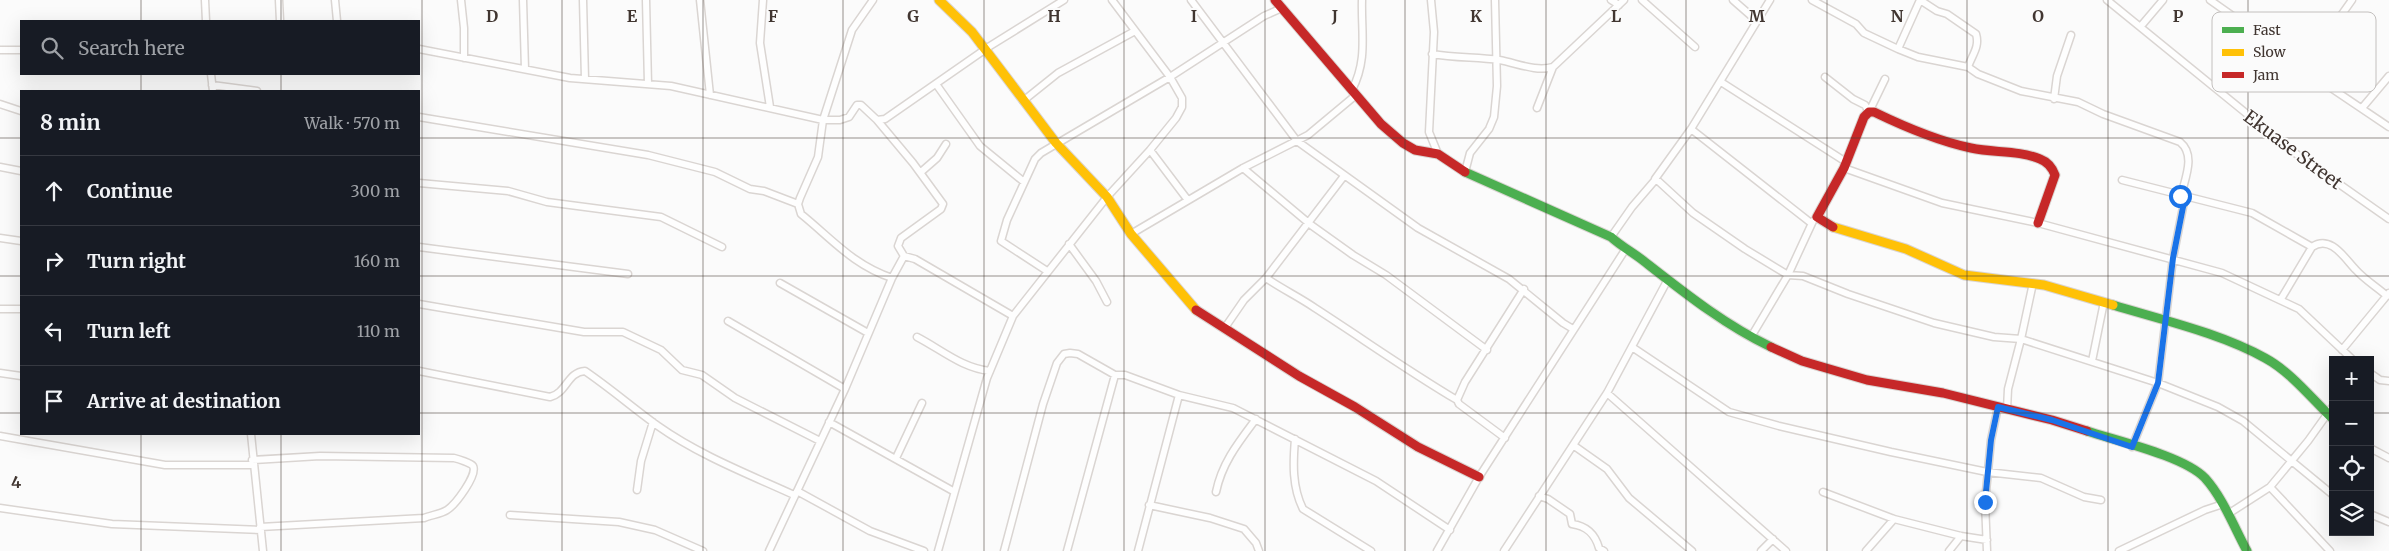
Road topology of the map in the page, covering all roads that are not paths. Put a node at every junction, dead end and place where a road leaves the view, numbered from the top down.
1 (205, 0) edge
2 (278, 0) edge
3 (335, 0) edge
4 (461, 0) edge
5 (524, 0) edge
6 (584, 0) edge
7 (646, 0) edge
8 (700, 0) edge
9 (763, 0) edge
10 (873, 0) edge
11 (939, 0) edge
12 (1064, 0) edge
13 (1112, 0) edge
14 (1191, 0) edge
15 (1275, 0) edge
16 (1362, 0) edge
17 (1431, 0) edge
18 (1495, 0) edge
19 (1611, 0) edge
20 (1642, 0) edge
21 (1733, 0) edge
22 (1770, 0) edge
23 (1812, 0) edge
24 (1920, 0) edge
25 (2107, 0) edge
26 (2163, 0) edge
27 (2210, 0) edge
28 (2352, 0) edge
29 (1621, 2) edge
30 (1282, 8) junction
31 (2226, 12) edge
32 (2343, 12) edge
33 (206, 20) edge
34 (280, 20) edge
35 (337, 20) edge
36 (1757, 21) junction
37 (2142, 26) junction
38 (1135, 30) junction
39 (2071, 35) dead end
40 (1223, 42) junction
41 (1696, 47) dead end
42 (420, 49) edge
43 (1898, 49) junction
44 (0, 50) edge
45 (20, 50) edge
46 (986, 50) junction
47 (1432, 54) junction
48 (464, 58) junction
49 (1498, 60) junction
50 (1553, 67) junction
51 (1968, 67) junction
52 (525, 70) junction
53 (211, 75) edge
54 (2389, 76) edge
55 (1170, 77) junction
56 (1825, 77) dead end
57 (586, 79) junction
58 (1885, 79) dead end
59 (1721, 82) junction
60 (648, 84) junction
61 (936, 84) junction
62 (212, 88) edge
63 (2212, 88) edge
64 (242, 90) edge
65 (2376, 91) edge
66 (2217, 92) edge
67 (2338, 92) edge
68 (2376, 92) edge
69 (1354, 93) junction
70 (710, 95) junction
71 (2054, 99) junction
72 (1023, 101) junction
73 (0, 104) edge
74 (770, 107) junction
75 (1537, 108) dead end
76 (2362, 108) junction
77 (20, 111) edge
78 (1869, 112) junction
79 (420, 117) edge
80 (824, 120) junction
81 (877, 120) junction
82 (2389, 127) edge
83 (1691, 129) junction
84 (1297, 141) junction
85 (1056, 143) junction
86 (946, 144) dead end
87 (1150, 150) junction
88 (1438, 154) junction
89 (1845, 165) junction
90 (0, 167) edge
91 (1242, 168) junction
92 (20, 170) edge
93 (920, 172) junction
94 (1465, 172) junction
95 (1344, 176) junction
96 (1656, 179) junction
97 (2122, 180) dead end
98 (1024, 182) junction
99 (420, 183) edge
100 (2183, 196) junction
101 (1107, 197) junction
102 (1187, 199) junction
103 (798, 204) junction
104 (2389, 219) edge
105 (1814, 220) junction
106 (1308, 222) junction
107 (2038, 223) junction
108 (1131, 234) junction
109 (1611, 237) junction
110 (0, 238) edge
111 (20, 241) edge
112 (1069, 244) junction
113 (420, 247) edge
114 (722, 247) dead end
115 (2312, 247) junction
116 (1624, 250) junction
117 (904, 256) junction
118 (2173, 258) junction
119 (1047, 271) junction
120 (628, 274) dead end
121 (1788, 275) junction
122 (892, 278) junction
123 (1266, 278) junction
124 (1667, 281) junction
125 (780, 283) dead end
126 (2033, 283) junction
127 (1524, 289) junction
128 (2388, 294) edge
129 (2281, 299) junction
130 (1107, 302) dead end
131 (2104, 302) junction
132 (420, 304) edge
133 (0, 309) edge
134 (20, 309) edge
135 (1013, 316) junction
136 (728, 321) dead end
137 (2165, 321) junction
138 (1224, 329) junction
139 (1573, 329) junction
140 (868, 333) junction
141 (918, 337) dead end
142 (1751, 337) junction
143 (2021, 339) junction
144 (1632, 347) junction
145 (1487, 350) junction
146 (2342, 350) junction
147 (2349, 356) edge
148 (2092, 361) junction
149 (420, 371) edge
150 (990, 371) junction
151 (0, 374) edge
152 (1115, 374) junction
153 (20, 376) edge
154 (2374, 376) edge
155 (2389, 381) edge
156 (2158, 383) junction
157 (845, 389) junction
158 (1606, 393) junction
159 (1179, 395) junction
160 (1457, 400) junction
161 (922, 403) dead end
162 (2002, 408) junction
163 (2329, 416) edge
164 (2329, 418) edge
165 (1256, 419) junction
166 (653, 422) junction
167 (829, 422) junction
168 (251, 435) edge
169 (0, 436) edge
170 (1505, 438) junction
171 (1295, 439) junction
172 (820, 441) junction
173 (1573, 445) junction
174 (2132, 447) junction
175 (2374, 450) edge
176 (896, 458) junction
177 (2389, 458) edge
178 (2291, 461) junction
179 (252, 463) junction
180 (1987, 472) junction
181 (1479, 477) junction
182 (2270, 487) junction
183 (637, 490) dead end
184 (953, 491) junction
185 (1216, 492) dead end
186 (1823, 492) dead end
187 (2329, 492) edge
188 (796, 493) junction
189 (1539, 496) junction
190 (2101, 500) dead end
191 (2223, 504) junction
192 (1149, 505) junction
193 (0, 508) edge
194 (2228, 514) junction
195 (510, 515) dead end
196 (2374, 516) edge
197 (1894, 519) junction
198 (2389, 522) edge
199 (261, 528) junction
200 (1450, 530) junction
201 (1961, 536) junction
202 (1773, 539) junction
203 (1987, 540) junction
204 (263, 551) edge
205 (703, 551) edge
206 (770, 551) edge
207 (924, 551) edge
208 (938, 551) edge
209 (1004, 551) edge
210 (1067, 551) edge
211 (1138, 551) edge
212 (1259, 551) edge
213 (1371, 551) edge
214 (1437, 551) edge
215 (1504, 551) edge
216 (1604, 551) edge
217 (1692, 551) edge
218 (1761, 551) edge
219 (1786, 551) edge
220 (1866, 551) edge
221 (1950, 551) edge
222 (1986, 551) edge
223 (2118, 551) edge
224 (2247, 551) edge
225 (2330, 551) edge

1 - 33 street
2 - 34 street
3 - 35 street
4 - 48 street
5 - 52 street
6 - 57 street
7 - 60 street
8 - 70 street
9 - 74 street
10 - 80 street
11 - 46 street
12 - 46 street
13 - 38 street
14 - 40 street
15 - 30 street
16 - 69 street
17 - 47 street
18 - 49 street
19 - 29 street
20 - 41 street
21 - 36 street
22 - 36 street
23 - 43 street
24 - 43 street
24 - 51 street
25 - 37 street, Ekuase Street
26 - 37 street
27 - 31 street
28 - 32 street
29 - 50 street
30 - 40 street
30 - 69 street
36 - 59 street
37 - 63 street, Ekuase Street
38 - 55 street
38 - 72 street
39 - 71 street
40 - 55 street
40 - 84 street
42 - 48 street
43 - 51 street
44 - 45 street
46 - 61 street
46 - 72 street
47 - 49 street
47 - 88 street
48 - 52 street
49 - 50 street
49 - 94 street
50 - 75 street
51 - 71 street
52 - 57 street
53 - 62 street
54 - 65 street
55 - 85 street
55 - 87 street
56 - 78 street
57 - 60 street
58 - 78 street
59 - 83 street
59 - 89 street
60 - 70 street
61 - 81 street
61 - 98 street
62 - 64 street
66 - 104 street, Ekuase Street
67 - 76 street
68 - 76 street
69 - 84 street
69 - 88 street
70 - 74 street
71 - 100 street
72 - 85 street
73 - 77 street
74 - 80 street
76 - 82 street
78 - 89 street
78 - 107 street
79 - 103 street
80 - 81 street
80 - 103 street
81 - 93 street
83 - 96 street
83 - 105 street
84 - 91 street
84 - 95 street
85 - 98 street
85 - 101 street
86 - 93 street
87 - 101 street
87 - 102 street
88 - 94 street
89 - 105 street
89 - 107 street
90 - 92 street
91 - 102 street
91 - 106 street
93 - 117 street
94 - 109 street
95 - 106 street
95 - 127 street
96 - 109 street
96 - 121 street
97 - 100 street
98 - 119 street
99 - 114 street
100 - 115 street
100 - 118 street
101 - 108 street
101 - 112 street
102 - 108 street
103 - 122 street
105 - 121 street
105 - 126 street
106 - 123 street
106 - 145 street
107 - 118 street
108 - 138 street
109 - 116 street
110 - 111 street
112 - 119 street
112 - 130 street
113 - 120 street
115 - 128 street
115 - 129 street
116 - 124 street
116 - 139 street
117 - 122 street
117 - 135 street
118 - 129 street
118 - 137 street
119 - 135 street
121 - 142 street
121 - 143 street
122 - 140 street
123 - 138 street
123 - 160 street
124 - 142 street
124 - 144 street
125 - 140 street
126 - 131 street
126 - 143 street
127 - 139 street
127 - 145 street
128 - 146 street
129 - 146 street
131 - 137 street
131 - 148 street
132 - 172 street
133 - 134 street
135 - 150 street
136 - 157 street
137 - 156 street
137 - 163 street
138 - 181 street
139 - 170 street
140 - 157 street
141 - 150 street
142 - 162 street
143 - 148 street
143 - 162 street
144 - 158 street
144 - 180 street
145 - 160 street
146 - 147 street
148 - 156 street
149 - 166 street
150 - 184 street
151 - 153 street
152 - 159 street
152 - 209 street
152 - 210 street
154 - 155 street
156 - 174 street
156 - 178 street
157 - 167 street
158 - 173 street
158 - 202 street
159 - 165 street
159 - 192 street
160 - 170 street
161 - 176 street
162 - 174 street
162 - 180 street
164 - 178 street
165 - 171 street
165 - 185 street
166 - 183 street
166 - 188 street
167 - 172 street
167 - 176 street
168 - 179 street
169 - 179 street
170 - 181 street
171 - 200 street
171 - 213 street
172 - 188 street
173 - 189 street
173 - 217 street
174 - 191 street
175 - 177 street
176 - 184 street
178 - 182 street
178 - 187 street
179 - 199 street
179 - 199 street
180 - 190 street
180 - 203 street
181 - 200 street
182 - 194 street
182 - 225 street
184 - 208 street
186 - 197 street
188 - 206 street
188 - 207 street
189 - 215 street
189 - 216 street
191 - 194 street
191 - 223 street
192 - 211 street
192 - 212 street
193 - 199 street
194 - 224 street
195 - 205 street
196 - 198 street
197 - 201 street
197 - 220 street
199 - 204 street
200 - 214 street
201 - 203 street
201 - 221 street
202 - 218 street
202 - 219 street
203 - 222 street

